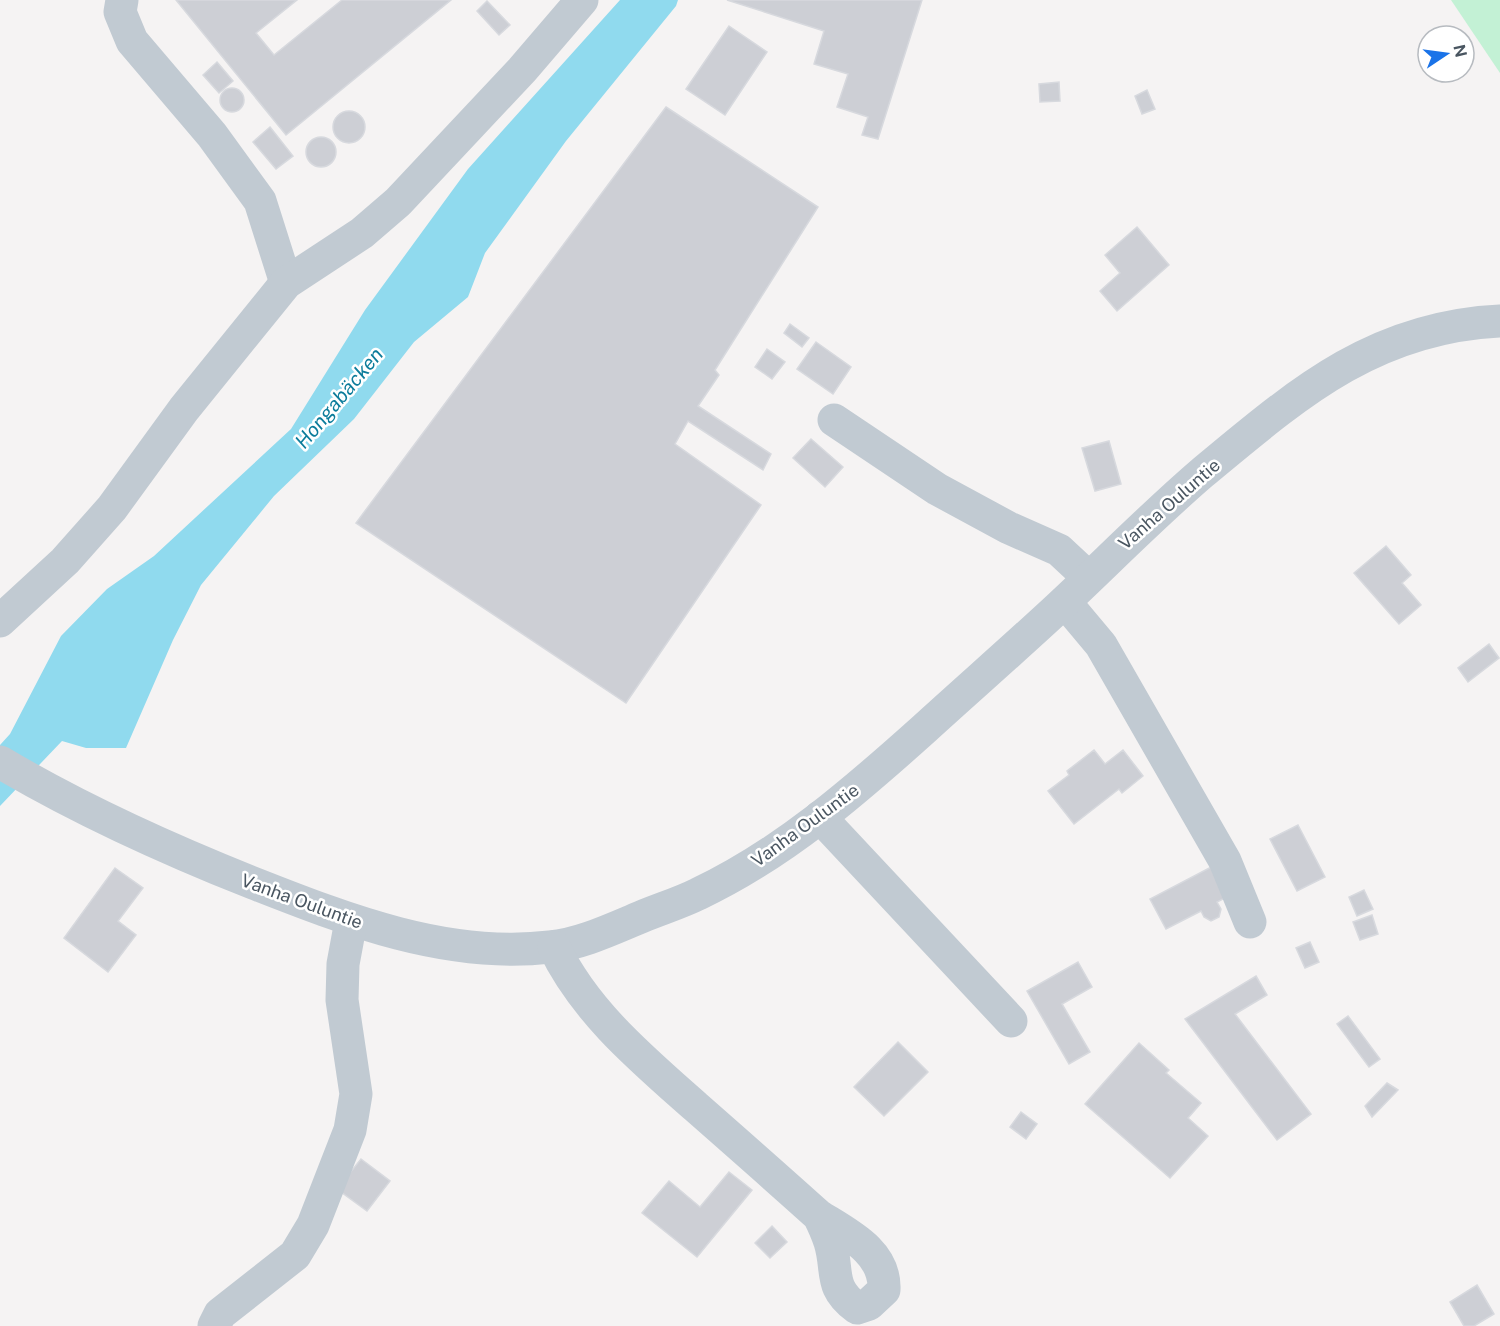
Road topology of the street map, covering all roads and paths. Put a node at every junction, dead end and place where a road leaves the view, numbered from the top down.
1 (122, 0) edge
2 (582, 0) edge
3 (286, 283) junction
4 (1500, 321) edge
5 (834, 420) dead end
6 (1088, 577) junction
7 (1065, 602) junction
8 (0, 621) edge
9 (0, 762) edge
10 (820, 818) junction
11 (351, 921) junction
12 (1250, 922) dead end
13 (554, 947) junction
14 (1011, 1022) dead end
15 (819, 1216) dead end
16 (214, 1326) edge

1 - 3 street
2 - 3 street
3 - 8 street
4 - 6 street, Vanha Ouluntie
5 - 6 street
6 - 7 street, Vanha Ouluntie
7 - 10 street, Vanha Ouluntie
7 - 12 street
9 - 11 street, Vanha Ouluntie
10 - 13 street, Vanha Ouluntie
10 - 14 street
11 - 13 street, Vanha Ouluntie
11 - 16 street
13 - 15 street

